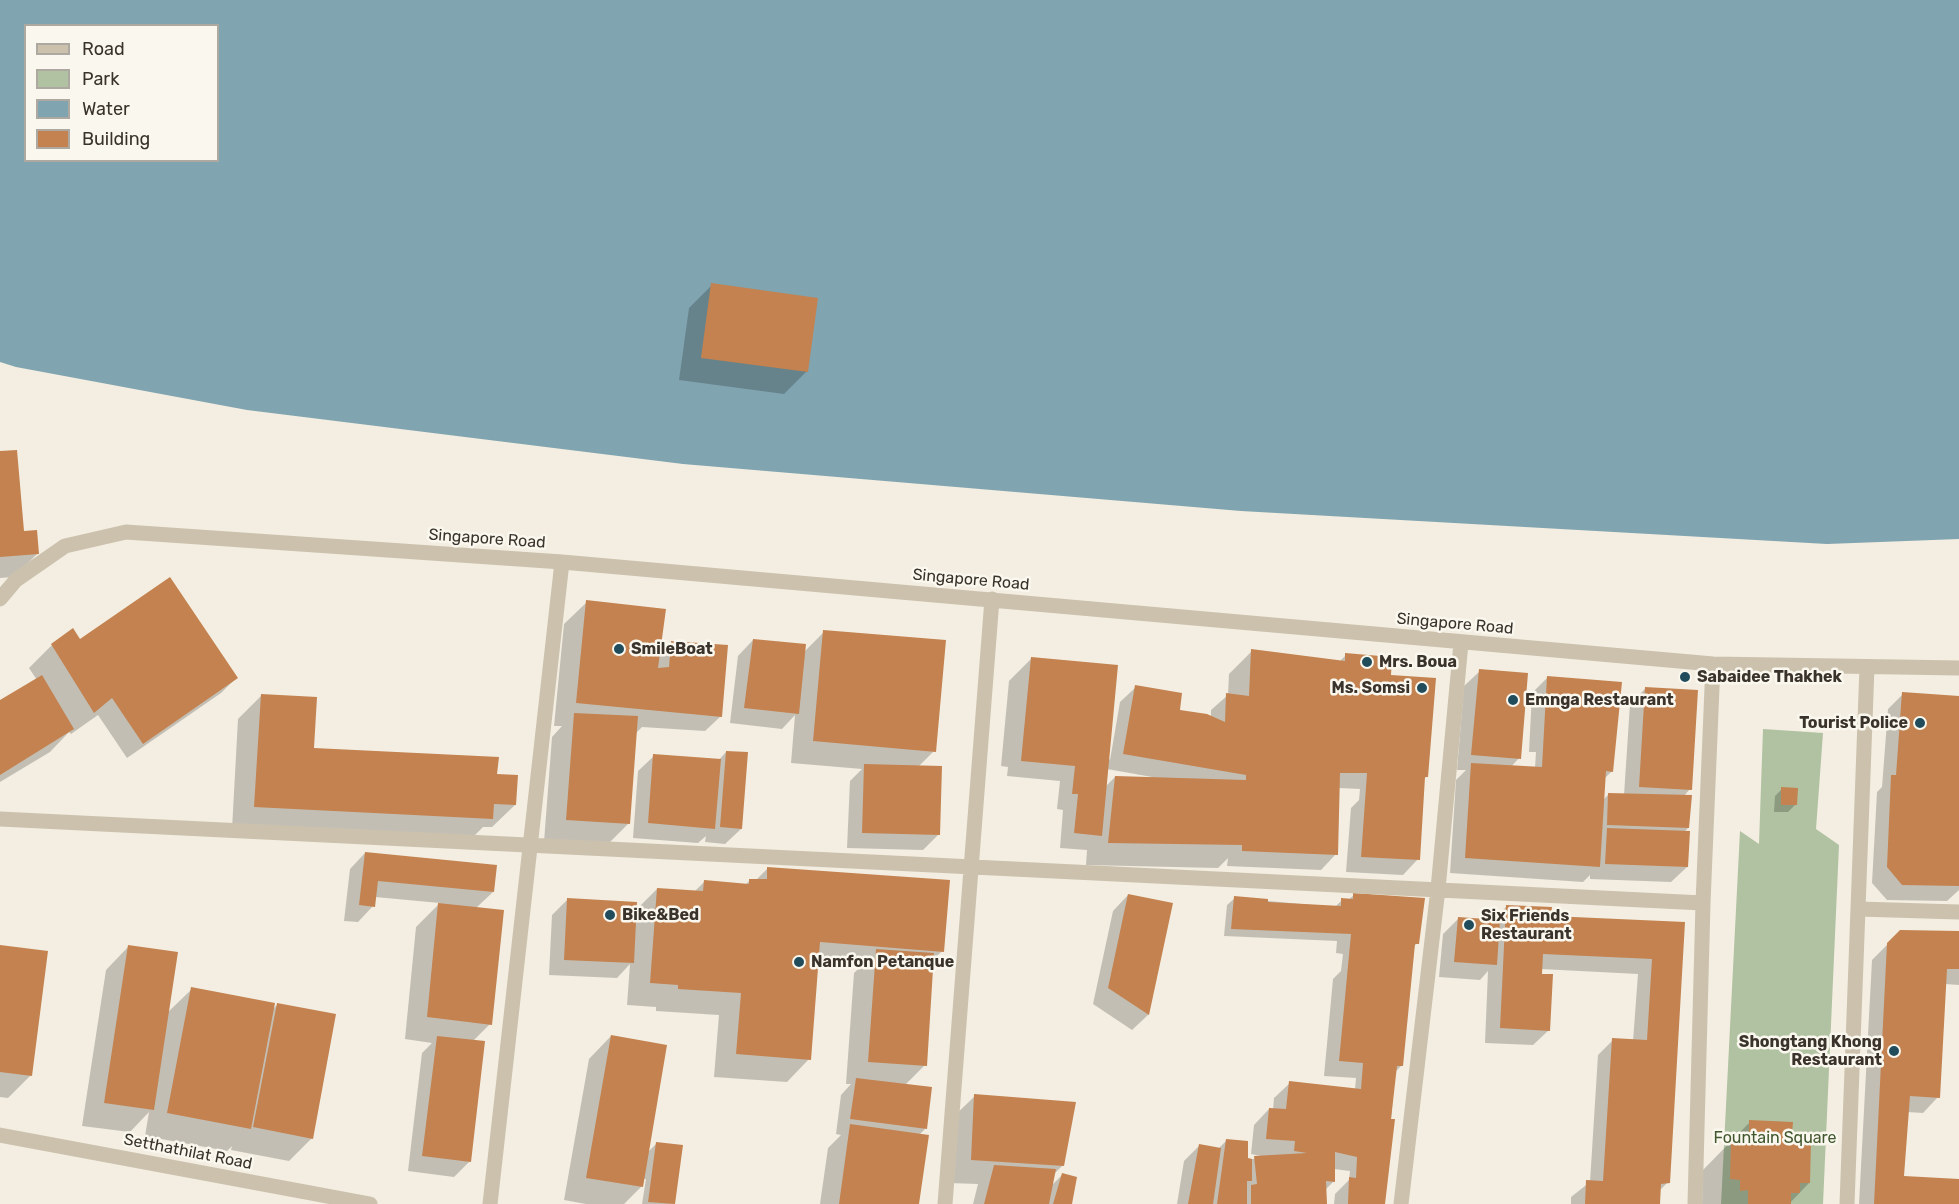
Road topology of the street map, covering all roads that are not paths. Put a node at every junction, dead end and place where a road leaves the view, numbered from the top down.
1 (562, 562) junction
2 (0, 598) edge
3 (992, 599) junction
4 (1461, 643) junction
5 (1713, 664) junction
6 (1867, 667) junction
7 (1959, 668) edge
8 (0, 819) edge
9 (530, 844) junction
10 (970, 865) junction
11 (1438, 889) junction
12 (1703, 903) junction
13 (1858, 909) junction
14 (1959, 912) edge
15 (0, 1135) edge
16 (370, 1204) edge
17 (490, 1204) edge
18 (945, 1204) edge
19 (1401, 1204) edge
20 (1695, 1204) edge
21 (1848, 1204) edge

1 - 2 street, Singapore Road
1 - 3 street, Singapore Road
1 - 9 street
3 - 4 street, Singapore Road
3 - 10 street
4 - 5 street, Singapore Road
4 - 11 street
5 - 6 street, Singapore Road
5 - 12 street
6 - 7 street, Singapore Road
6 - 13 street
8 - 9 street
9 - 10 street
9 - 17 street
10 - 11 street
10 - 18 street
11 - 12 street
11 - 19 street
12 - 20 street
13 - 14 street
13 - 21 street
15 - 16 street, Setthathilat Road

